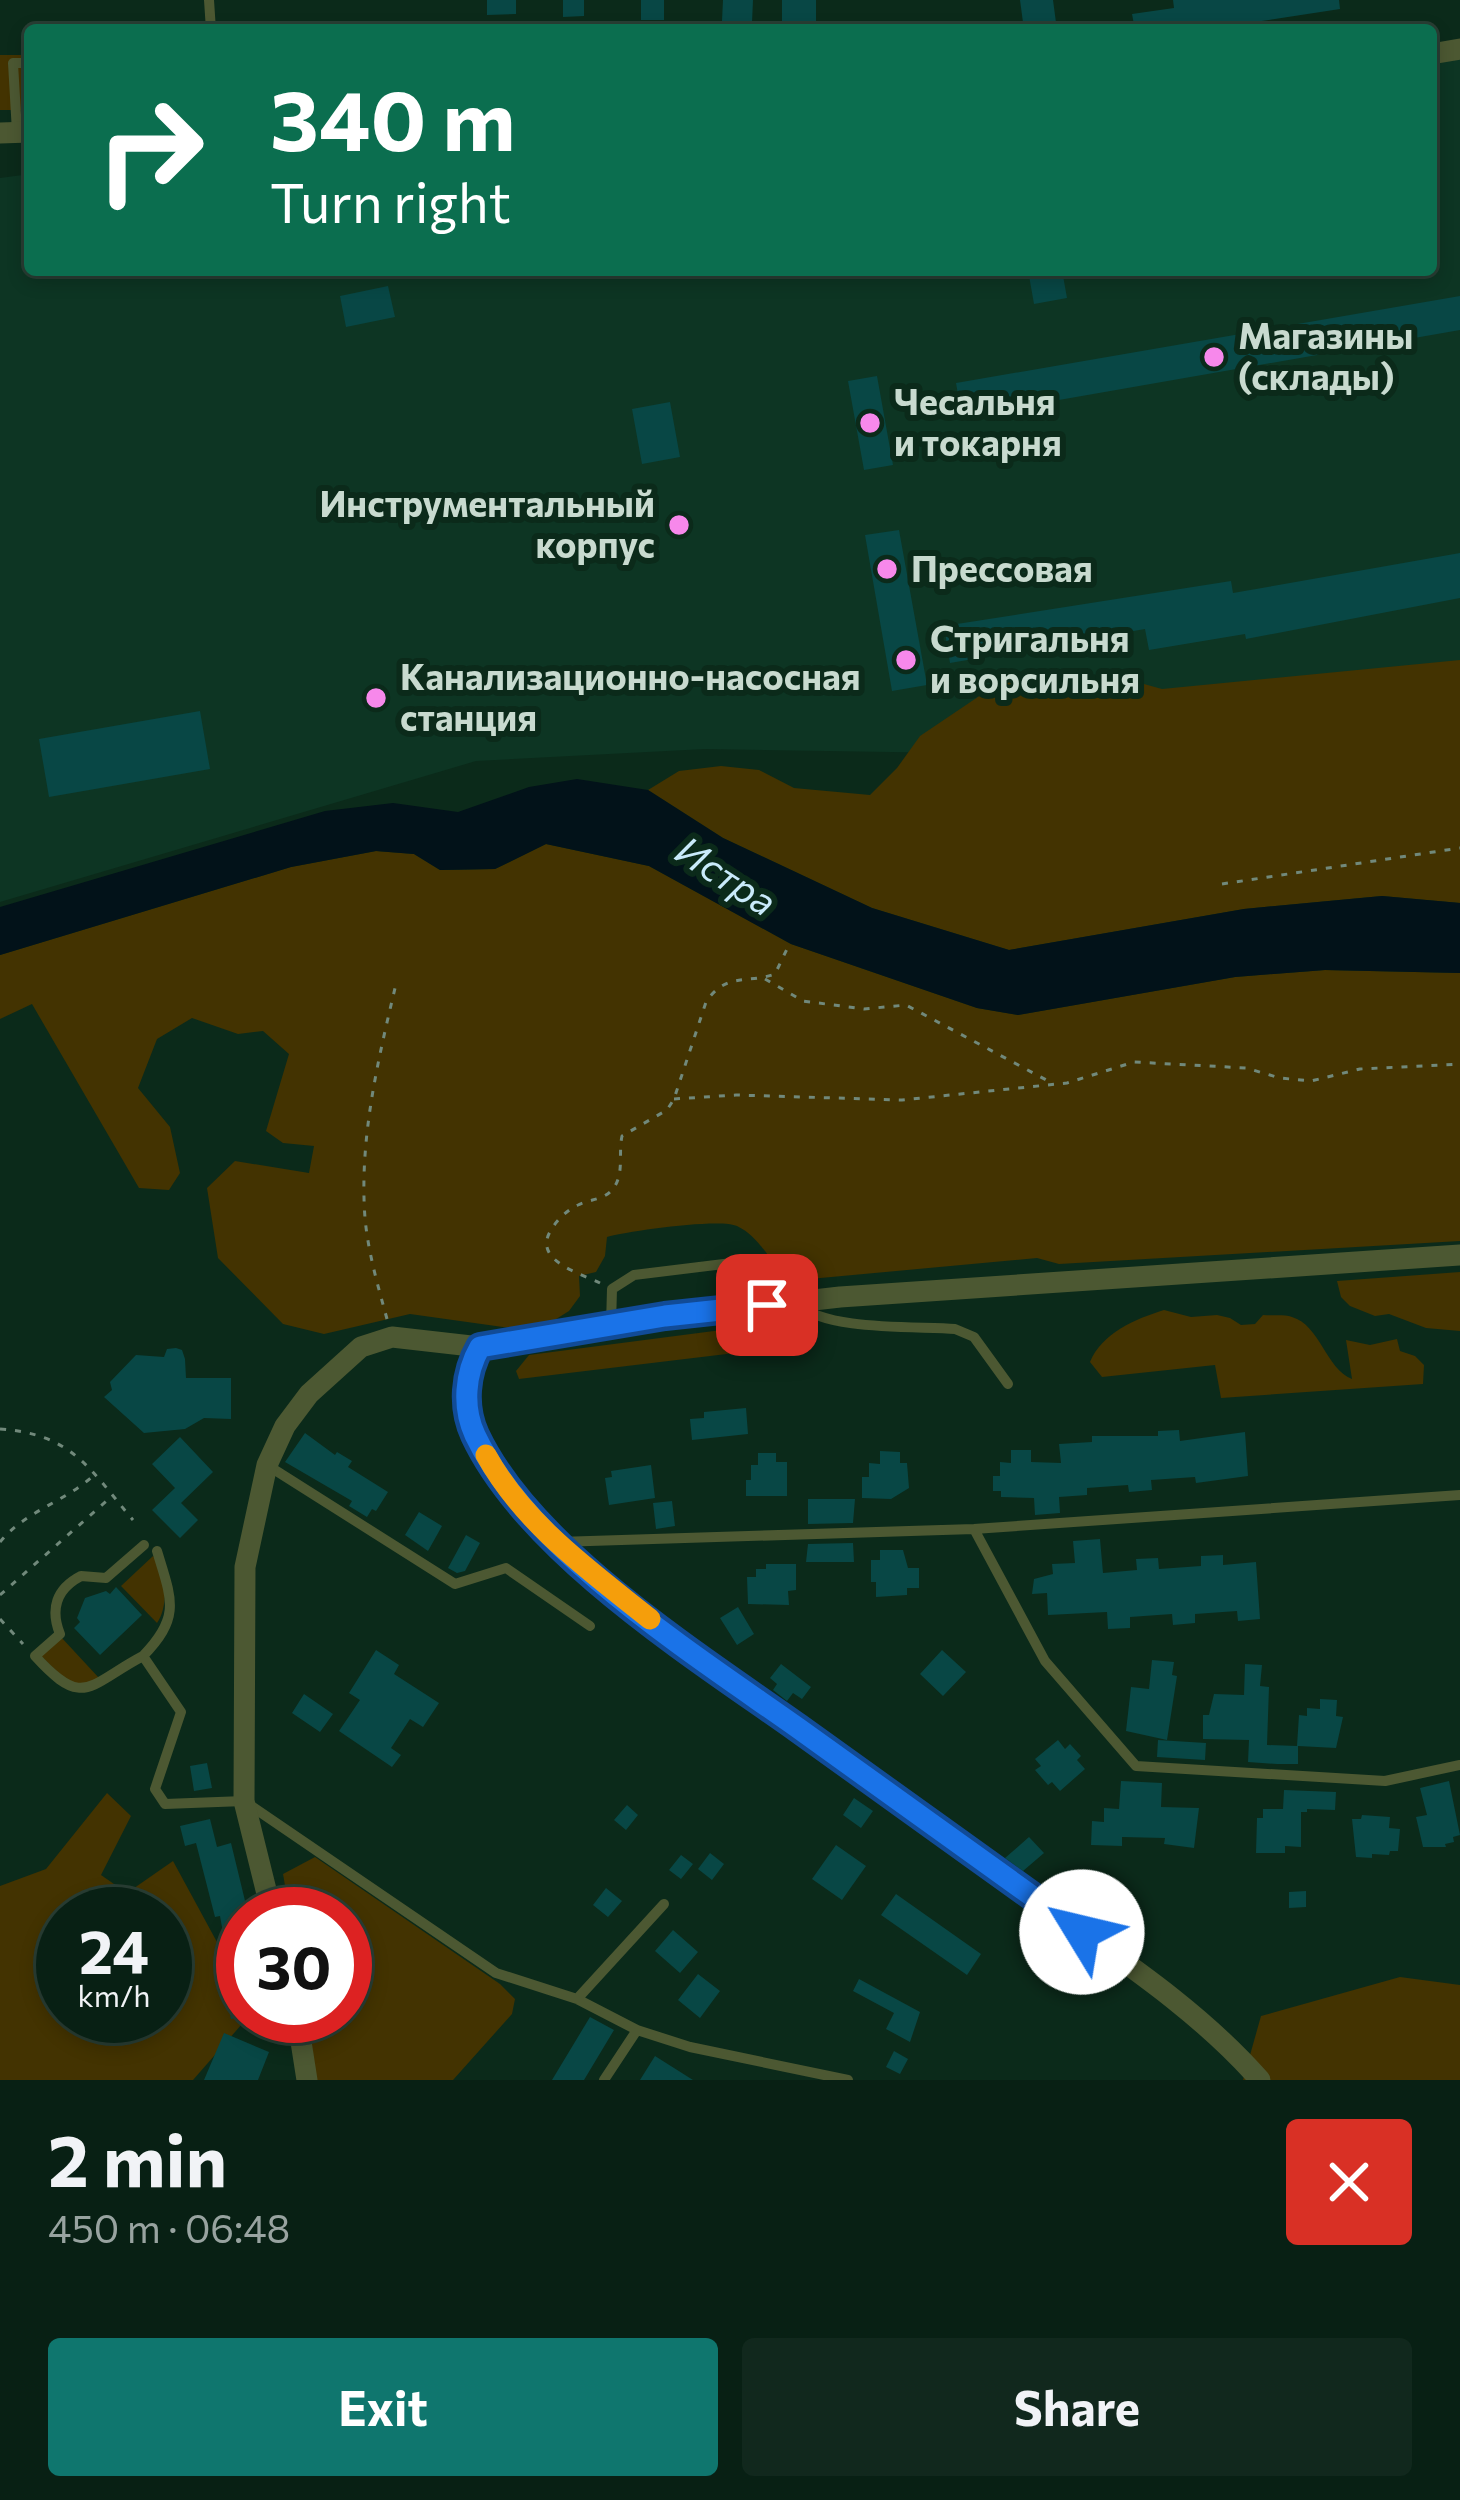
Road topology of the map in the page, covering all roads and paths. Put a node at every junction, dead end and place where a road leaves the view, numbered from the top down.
1 (24, 63) edge
2 (16, 132) edge
3 (1460, 848) edge
4 (1222, 884) dead end
5 (787, 949) dead end
6 (763, 978) junction
7 (396, 984) dead end
8 (1460, 1064) edge
9 (1055, 1084) junction
10 (674, 1099) junction
11 (1460, 1256) edge
12 (612, 1289) junction
13 (795, 1302) junction
14 (738, 1308) junction
15 (611, 1325) junction
16 (392, 1336) junction
17 (480, 1347) junction
18 (1009, 1384) dead end
19 (0, 1429) edge
20 (266, 1465) junction
21 (94, 1475) junction
22 (1460, 1495) edge
23 (113, 1496) junction
24 (133, 1520) dead end
25 (974, 1529) junction
26 (0, 1542) edge
27 (554, 1542) junction
28 (144, 1545) dead end
29 (157, 1551) dead end
30 (0, 1595) edge
31 (0, 1618) edge
32 (590, 1626) dead end
33 (35, 1656) junction
34 (143, 1656) junction
35 (1460, 1765) edge
36 (244, 1801) junction
37 (265, 1887) edge
38 (664, 1904) dead end
39 (577, 1999) junction
40 (637, 2030) junction
41 (301, 2043) edge
42 (307, 2080) edge
43 (604, 2080) edge
44 (848, 2080) edge
45 (1260, 2080) edge

1 - 2 lane
3 - 4 path
5 - 6 path
6 - 9 path
6 - 10 path
7 - 16 path
8 - 9 path
9 - 10 path
10 - 12 path
11 - 13 street
12 - 14 lane
12 - 15 lane
13 - 14 street
13 - 18 lane
14 - 15 street
15 - 17 street
16 - 17 street
16 - 20 street
17 - 27 street
19 - 21 path
20 - 32 lane
20 - 36 street
21 - 23 path
21 - 26 path
22 - 25 lane
23 - 24 path
23 - 30 path
25 - 27 lane
25 - 35 lane
27 - 45 street
28 - 33 lane
29 - 34 lane
31 - 33 path
33 - 34 lane
34 - 36 lane
36 - 37 street
36 - 39 lane
38 - 39 lane
39 - 40 lane
40 - 43 lane
40 - 44 lane
41 - 42 street

